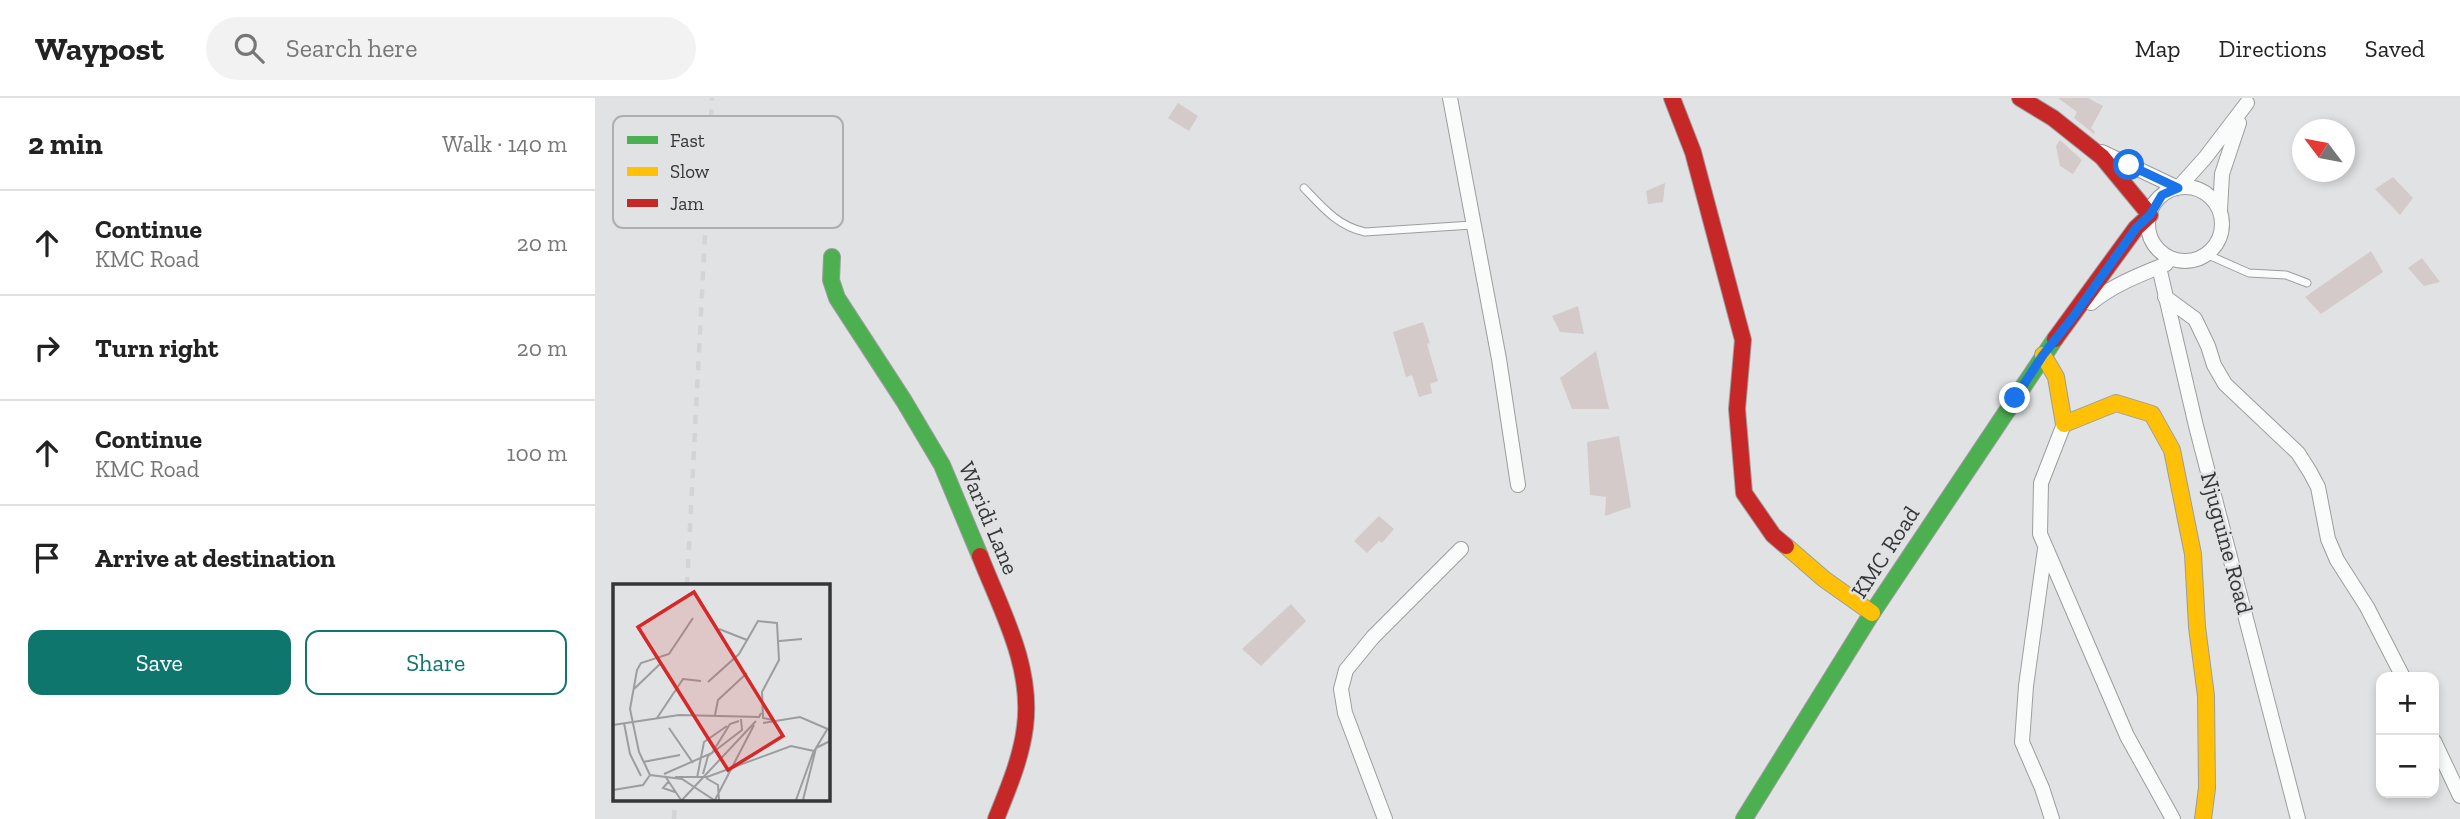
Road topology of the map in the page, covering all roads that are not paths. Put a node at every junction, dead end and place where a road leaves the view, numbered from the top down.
1 (1450, 98) edge
2 (1672, 98) edge
3 (2020, 98) edge
4 (2249, 100) edge
5 (2089, 146) junction
6 (1304, 188) dead end
7 (2178, 188) junction
8 (2220, 210) junction
9 (2150, 215) junction
10 (1472, 225) junction
11 (2206, 254) junction
12 (832, 257) dead end
13 (2186, 260) junction
14 (2159, 267) junction
15 (2307, 283) dead end
16 (2165, 297) junction
17 (2073, 317) junction
18 (2043, 355) junction
19 (2064, 424) junction
20 (1518, 485) dead end
21 (2046, 548) junction
22 (1461, 549) dead end
23 (1872, 613) junction
24 (2400, 672) edge
25 (2439, 752) edge
26 (2460, 796) edge
27 (996, 819) edge
28 (1385, 819) edge
29 (1744, 819) edge
30 (2052, 819) edge
31 (2173, 819) edge
32 (2203, 819) edge
33 (2298, 819) edge

1 - 10 street
2 - 23 street
3 - 5 street
4 - 7 street
4 - 8 street
5 - 7 street
5 - 9 street
6 - 10 lane
7 - 8 street
7 - 9 street
8 - 11 street
9 - 13 street
9 - 17 street, KMC Road
10 - 20 street
11 - 13 street
11 - 15 lane
12 - 27 street, Waridi Lane
13 - 14 street, KMC Road
14 - 16 street, Njuguine Road
14 - 17 street, KMC Road
16 - 24 street
16 - 33 street, Njuguine Road
17 - 18 street, KMC Road
18 - 19 street
18 - 23 street, KMC Road
19 - 21 street
19 - 32 street
21 - 30 street
21 - 31 street
22 - 28 street
23 - 29 street, KMC Road
25 - 26 street

